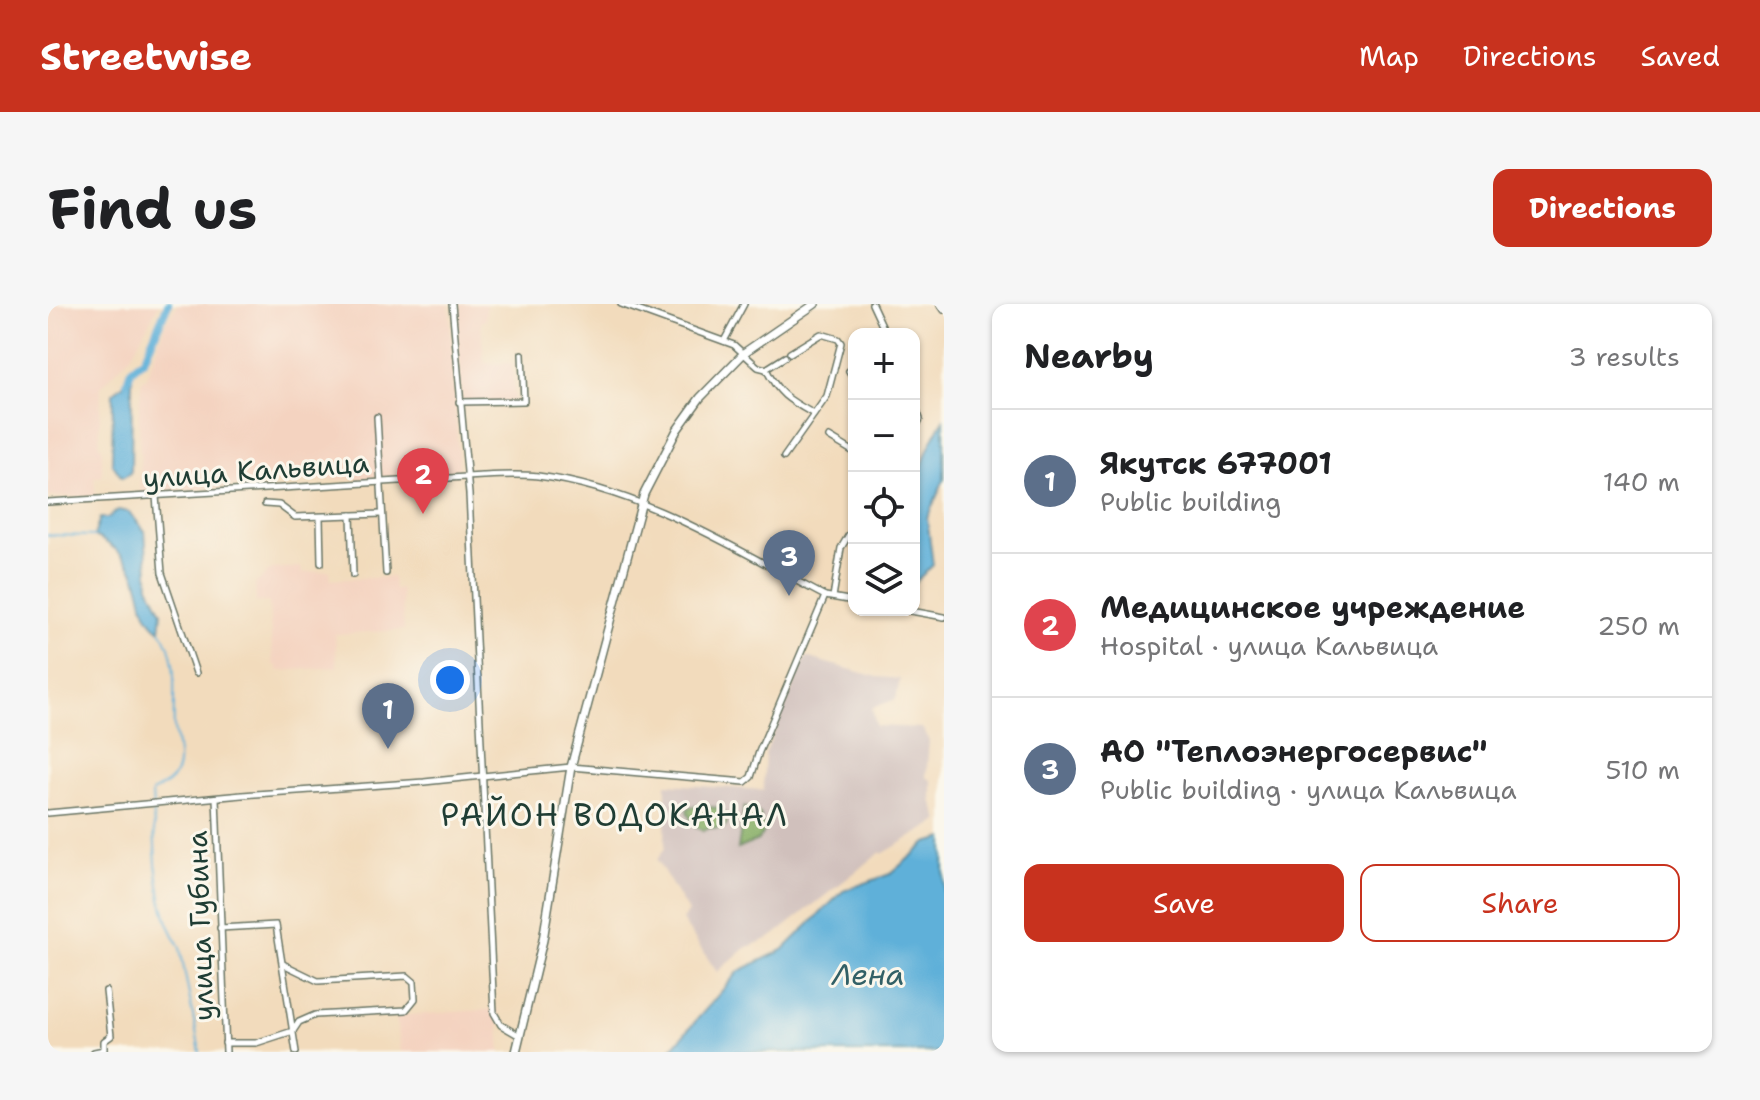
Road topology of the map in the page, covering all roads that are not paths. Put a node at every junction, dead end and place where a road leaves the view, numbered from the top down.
1 (452, 304) edge
2 (621, 304) edge
3 (744, 304) edge
4 (815, 304) edge
5 (872, 304) edge
6 (940, 304) edge
7 (944, 310) edge
8 (883, 328) edge
9 (724, 341) junction
10 (745, 352) junction
11 (522, 354) dead end
12 (766, 369) junction
13 (459, 402) junction
14 (814, 414) junction
15 (377, 417) dead end
16 (829, 437) dead end
17 (848, 448) edge
18 (784, 457) dead end
19 (467, 477) junction
20 (381, 482) junction
21 (156, 496) junction
22 (48, 502) edge
23 (642, 503) junction
24 (265, 504) dead end
25 (382, 514) junction
26 (351, 515) junction
27 (320, 517) junction
28 (848, 536) edge
29 (321, 563) dead end
30 (386, 573) dead end
31 (353, 575) dead end
32 (825, 596) junction
33 (833, 597) junction
34 (848, 600) edge
35 (920, 613) edge
36 (944, 617) edge
37 (196, 673) dead end
38 (571, 767) junction
39 (481, 776) junction
40 (216, 798) junction
41 (48, 813) edge
42 (220, 928) junction
43 (283, 964) junction
44 (106, 991) dead end
45 (293, 1031) junction
46 (520, 1036) junction
47 (225, 1043) junction
48 (94, 1052) edge
49 (226, 1052) edge
50 (296, 1052) edge
51 (516, 1052) edge

1 - 13 street
2 - 9 street
3 - 9 street
4 - 10 main road
5 - 8 street
6 - 7 street
9 - 10 street
10 - 12 street
10 - 23 main road
11 - 13 street
12 - 14 street
12 - 14 street
13 - 19 street
14 - 18 street
15 - 20 street
16 - 17 street
19 - 20 street, улица Кальвица
19 - 23 street, улица Кальвица
19 - 39 street
20 - 21 street, улица Кальвица
20 - 25 street
21 - 22 street, улица Кальвица
21 - 37 street
23 - 32 street, улица Кальвица
23 - 38 main road
24 - 27 street
25 - 26 street
25 - 30 street
26 - 27 street
26 - 31 street
27 - 29 street
28 - 33 street
32 - 33 street, улица Кальвица
32 - 38 street
33 - 34 street, улица Кальвица
35 - 36 street
38 - 39 street
38 - 46 main road
39 - 40 street
39 - 46 street
40 - 41 street
40 - 42 street, улица Губина
42 - 43 street
42 - 47 street, улица Губина
43 - 45 street
43 - 45 street
44 - 48 street
45 - 47 street
45 - 50 street
46 - 51 main road
47 - 49 street, улица Губина

